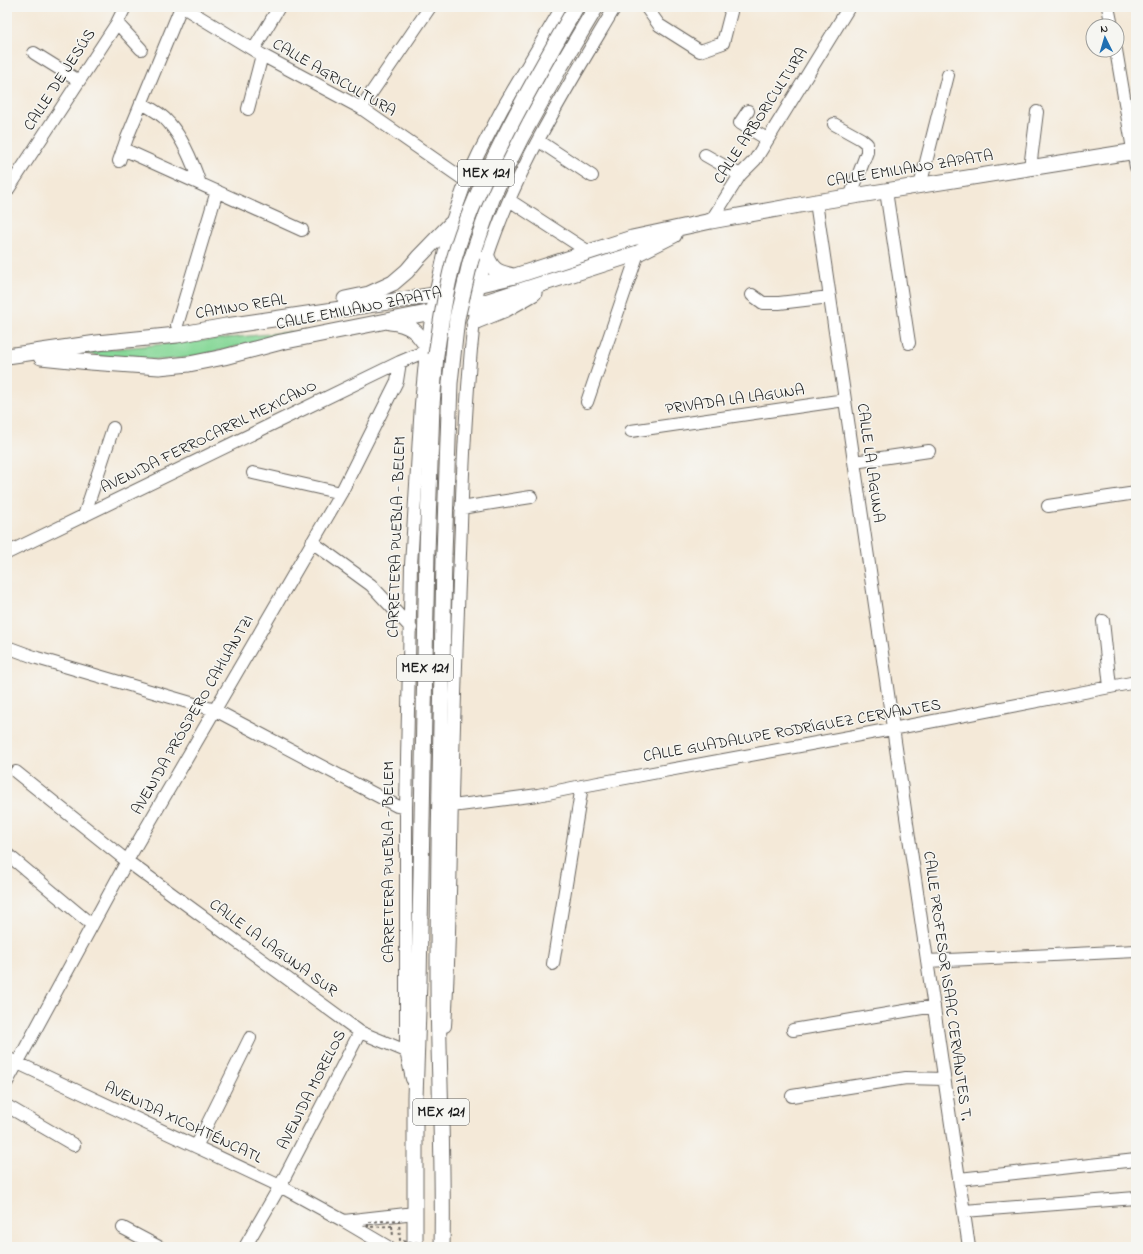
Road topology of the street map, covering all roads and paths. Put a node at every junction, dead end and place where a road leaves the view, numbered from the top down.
1 (125, 7) edge
2 (182, 7) edge
3 (279, 7) edge
4 (430, 7) edge
5 (562, 7) edge
6 (576, 7) edge
7 (596, 7) edge
8 (615, 7) edge
9 (646, 7) edge
10 (728, 7) edge
11 (849, 7) edge
12 (1107, 8) edge
13 (1110, 18) edge
14 (117, 23) junction
15 (141, 49) dead end
16 (258, 52) junction
17 (34, 53) dead end
18 (1117, 58) edge
19 (948, 75) dead end
20 (79, 81) junction
21 (141, 103) junction
22 (360, 108) junction
23 (248, 109) dead end
24 (748, 111) dead end
25 (1037, 112) dead end
26 (834, 124) dead end
27 (768, 139) junction
28 (539, 141) junction
29 (1134, 151) edge
30 (705, 154) dead end
31 (1136, 167) edge
32 (1030, 168) junction
33 (740, 175) junction
34 (592, 176) dead end
35 (466, 181) junction
36 (200, 184) junction
37 (920, 186) junction
38 (7, 191) edge
39 (886, 191) junction
40 (217, 192) junction
41 (850, 197) junction
42 (509, 200) junction
43 (816, 202) junction
44 (711, 221) junction
45 (451, 224) junction
46 (691, 226) junction
47 (302, 230) dead end
48 (589, 252) junction
49 (638, 253) junction
50 (487, 257) junction
51 (515, 276) junction
52 (556, 279) junction
53 (478, 285) junction
54 (435, 295) junction
55 (752, 295) dead end
56 (830, 297) junction
57 (476, 305) junction
58 (432, 312) junction
59 (383, 322) junction
60 (474, 322) junction
61 (177, 325) dead end
62 (226, 326) junction
63 (909, 343) dead end
64 (426, 349) junction
65 (22, 354) junction
66 (7, 356) edge
67 (400, 362) junction
68 (845, 400) junction
69 (587, 402) dead end
70 (113, 428) dead end
71 (631, 431) dead end
72 (929, 451) dead end
73 (854, 462) junction
74 (253, 473) dead end
75 (341, 493) junction
76 (1136, 493) edge
77 (531, 497) dead end
78 (1048, 506) dead end
79 (461, 508) junction
80 (84, 516) junction
81 (312, 542) junction
82 (7, 553) edge
83 (1103, 622) dead end
84 (411, 628) junction
85 (7, 647) edge
86 (1136, 682) edge
87 (1110, 687) junction
88 (215, 710) junction
89 (892, 729) junction
90 (16, 772) dead end
91 (582, 786) junction
92 (452, 806) junction
93 (406, 808) junction
94 (7, 854) edge
95 (127, 861) junction
96 (92, 925) junction
97 (1136, 951) edge
98 (927, 961) junction
99 (553, 964) dead end
100 (934, 1006) junction
101 (793, 1030) dead end
102 (360, 1032) junction
103 (250, 1038) dead end
104 (406, 1051) junction
105 (12, 1060) edge
106 (944, 1079) junction
107 (7, 1082) edge
108 (440, 1089) junction
109 (792, 1096) dead end
110 (415, 1098) junction
111 (7, 1106) edge
112 (74, 1145) dead end
113 (195, 1146) junction
114 (1136, 1160) edge
115 (959, 1179) junction
116 (280, 1186) junction
117 (1136, 1198) edge
118 (964, 1211) junction
119 (415, 1213) junction
120 (344, 1221) junction
121 (392, 1226) dead end
122 (123, 1228) dead end
123 (248, 1246) edge
124 (159, 1247) edge
125 (388, 1247) edge
126 (415, 1247) edge
127 (442, 1247) edge
128 (462, 1247) edge
129 (969, 1247) edge

1 - 14 street, CALLE DE JESÚS
2 - 16 street, CALLE AGRICULTURA
2 - 21 street
3 - 16 street
4 - 22 street
5 - 35 street, CARRETERA PUEBLA - BELEM
6 - 110 main road, CARRETERA PUEBLA - BELEM / MEX 121, bridge
7 - 108 main road, MEX 121, bridge
8 - 28 street
9 - 10 street
11 - 27 street, CALLE ARBORICULTURA
12 - 13 street
14 - 15 street
14 - 20 street, CALLE DE JESÚS
16 - 22 street, CALLE AGRICULTURA
16 - 23 street
17 - 20 street
18 - 29 street
19 - 37 street
20 - 38 street, CALLE DE JESÚS
21 - 36 street
21 - 36 street
22 - 35 street, CALLE AGRICULTURA
24 - 27 street
25 - 32 street
26 - 41 street
27 - 33 street, CALLE ARBORICULTURA
28 - 34 street
28 - 42 street
29 - 31 street
29 - 32 main road, CALLE EMILIANO ZAPATA
30 - 33 street
32 - 37 main road, CALLE EMILIANO ZAPATA
33 - 44 street, CALLE ARBORICULTURA
35 - 45 street, CARRETERA PUEBLA - BELEM
36 - 40 street
37 - 39 main road, CALLE EMILIANO ZAPATA
39 - 41 main road, CALLE EMILIANO ZAPATA
39 - 63 street
40 - 47 street
40 - 61 street
41 - 43 main road, CALLE EMILIANO ZAPATA
42 - 48 street
42 - 50 street
43 - 44 main road, CALLE EMILIANO ZAPATA
43 - 56 street, CALLE LA LAGUNA
44 - 46 main road, CALLE EMILIANO ZAPATA
45 - 54 street, CARRETERA PUEBLA - BELEM
45 - 62 main road
46 - 48 main road, CALLE EMILIANO ZAPATA
46 - 49 main road, CALLE EMILIANO ZAPATA
48 - 51 main road, CALLE EMILIANO ZAPATA
49 - 52 main road, CALLE EMILIANO ZAPATA
49 - 69 street
50 - 51 main road
50 - 53 street
51 - 53 main road, CALLE EMILIANO ZAPATA
52 - 57 main road, CALLE EMILIANO ZAPATA
52 - 60 main road
53 - 54 main road, CAMINO REAL
53 - 57 street
54 - 58 street, CARRETERA PUEBLA - BELEM
54 - 62 main road, CAMINO REAL
55 - 56 street
56 - 68 street, CALLE LA LAGUNA
57 - 58 main road, CALLE EMILIANO ZAPATA
57 - 60 street
58 - 59 main road, CALLE EMILIANO ZAPATA
58 - 64 street, CARRETERA PUEBLA - BELEM
59 - 64 main road
59 - 65 main road, CALLE EMILIANO ZAPATA
60 - 79 street
62 - 65 main road, CAMINO REAL
64 - 67 street, AVENIDA FERROCARRIL MEXICANO
64 - 84 street, CARRETERA PUEBLA - BELEM
65 - 66 main road, CAMINO REAL
67 - 75 street, AVENIDA PRÓSPERO CAHUANTZI
67 - 80 street, AVENIDA FERROCARRIL MEXICANO
68 - 71 street, PRIVADA LA LAGUNA
68 - 73 street, CALLE LA LAGUNA
70 - 80 street
72 - 73 street
73 - 89 street, CALLE LA LAGUNA
74 - 75 street
75 - 81 street, AVENIDA PRÓSPERO CAHUANTZI
76 - 78 street
77 - 79 street
79 - 92 street
80 - 82 street, AVENIDA FERROCARRIL MEXICANO
81 - 84 street
81 - 88 street, AVENIDA PRÓSPERO CAHUANTZI
83 - 87 street
84 - 93 street, CARRETERA PUEBLA - BELEM
85 - 88 street
86 - 87 street, CALLE GUADALUPE RODRÍGUEZ CERVANTES
87 - 89 street, CALLE GUADALUPE RODRÍGUEZ CERVANTES
88 - 93 street
88 - 95 street, AVENIDA PRÓSPERO CAHUANTZI
89 - 91 street, CALLE GUADALUPE RODRÍGUEZ CERVANTES
89 - 98 street, CALLE PROFESOR ISAAC CERVANTES T.
90 - 95 street, CALLE LA LAGUNA SUR
91 - 92 street, CALLE GUADALUPE RODRÍGUEZ CERVANTES
91 - 99 street
92 - 108 street
93 - 104 street, CARRETERA PUEBLA - BELEM
94 - 96 street
95 - 96 street, AVENIDA PRÓSPERO CAHUANTZI
95 - 102 street, CALLE LA LAGUNA SUR
96 - 105 street, AVENIDA PRÓSPERO CAHUANTZI
97 - 98 street
98 - 100 street, CALLE PROFESOR ISAAC CERVANTES T.
100 - 101 street
100 - 106 street, CALLE PROFESOR ISAAC CERVANTES T.
102 - 104 street, CALLE LA LAGUNA SUR
102 - 116 street, AVENIDA MORELOS
103 - 113 street
104 - 110 street, CARRETERA PUEBLA - BELEM
105 - 107 street, AVENIDA PRÓSPERO CAHUANTZI
105 - 113 street, AVENIDA XICOHTÉNCATL
106 - 109 street
106 - 115 street, CALLE PROFESOR ISAAC CERVANTES T.
108 - 127 main road, MEX 121
110 - 119 main road, CARRETERA PUEBLA - BELEM / MEX 121
111 - 112 street
113 - 116 street, AVENIDA XICOHTÉNCATL
114 - 115 street
115 - 118 street, CALLE PROFESOR ISAAC CERVANTES T.
116 - 120 street, AVENIDA XICOHTÉNCATL
116 - 123 street, AVENIDA MORELOS
117 - 118 street
118 - 129 street, CALLE PROFESOR ISAAC CERVANTES T.
119 - 120 street
119 - 126 main road, CARRETERA PUEBLA - BELEM / MEX 121
120 - 125 street, AVENIDA XICOHTÉNCATL
121 - 128 path, bridge
122 - 124 street

